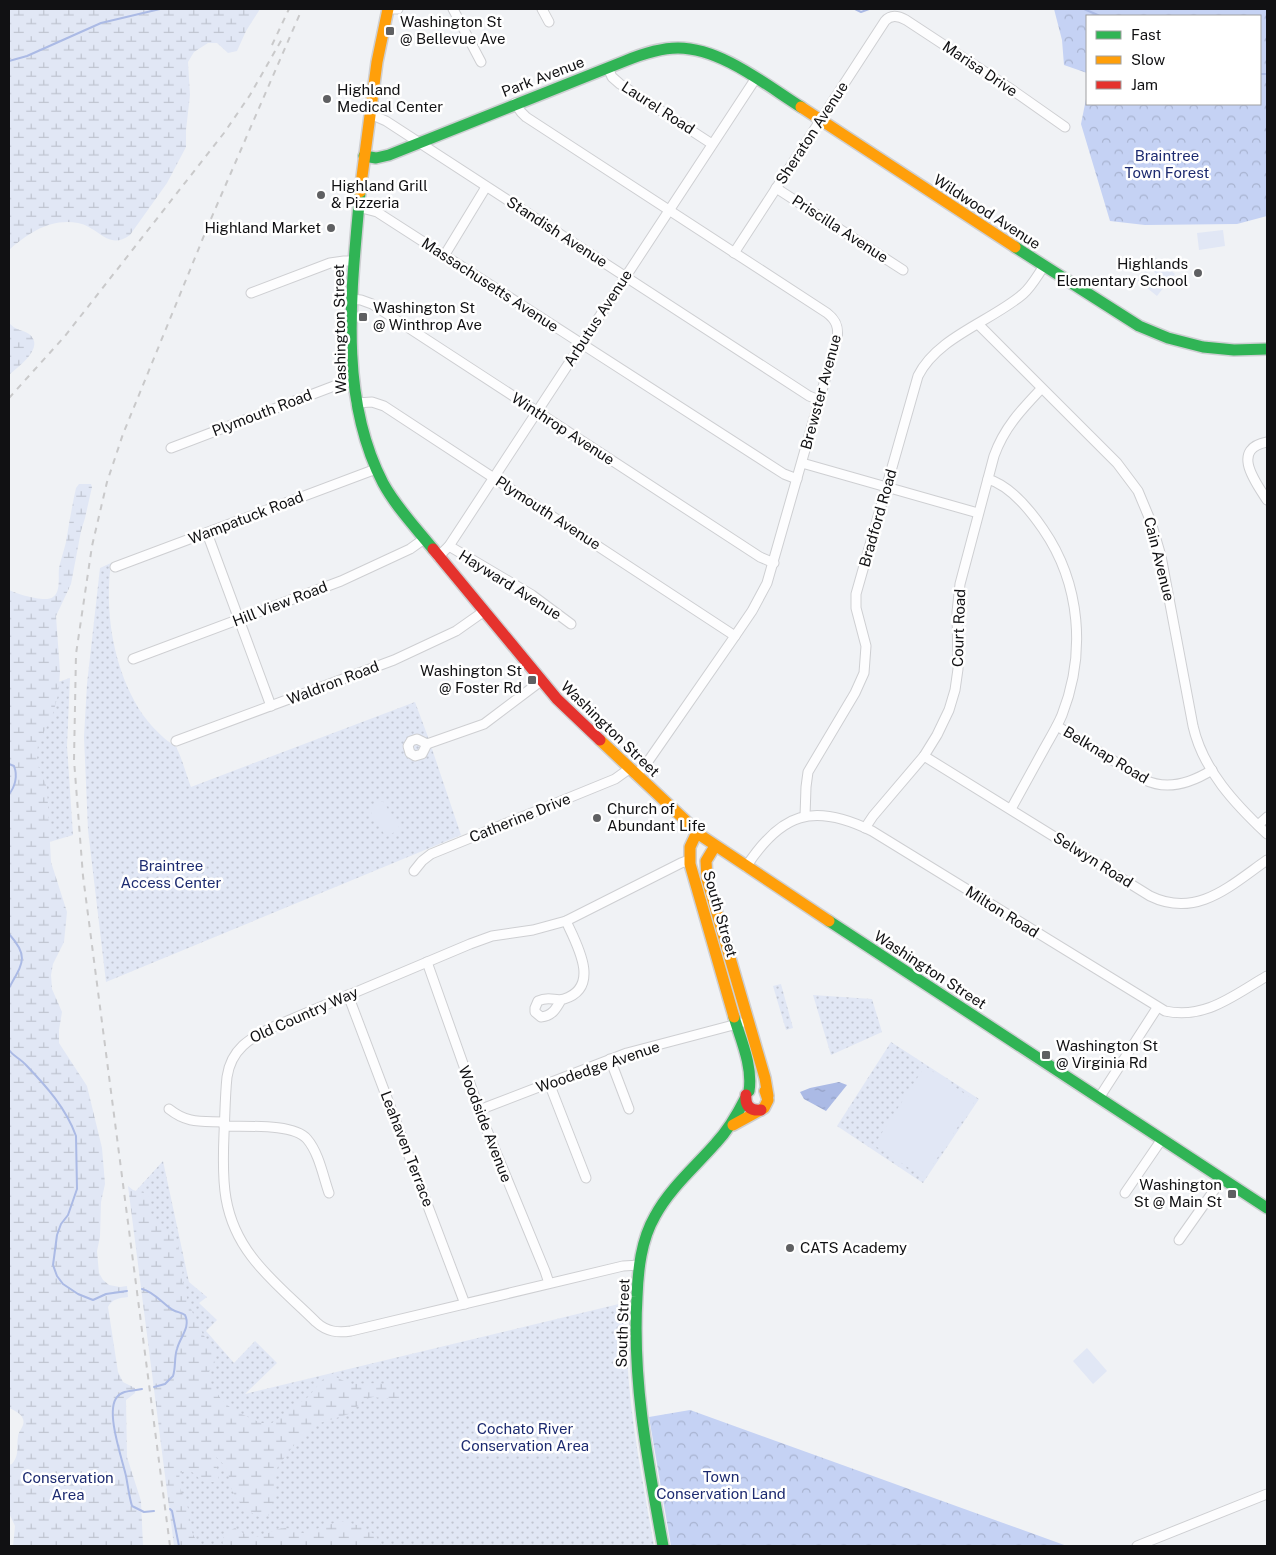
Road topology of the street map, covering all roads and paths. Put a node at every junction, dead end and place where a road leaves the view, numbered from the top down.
1 (388, 9) edge
2 (392, 9) edge
3 (398, 9) edge
4 (453, 9) edge
5 (542, 9) edge
6 (892, 16) joint
7 (549, 22) dead end
8 (481, 62) dead end
9 (735, 65) joint
10 (608, 68) junction
11 (756, 78) junction
12 (516, 103) junction
13 (370, 114) junction
14 (820, 120) junction
15 (1065, 127) dead end
16 (420, 142) junction
17 (712, 144) junction
18 (364, 156) junction
19 (486, 187) junction
20 (776, 188) junction
21 (358, 207) junction
22 (669, 210) junction
23 (734, 253) junction
24 (444, 256) junction
25 (354, 262) junction
26 (1044, 266) junction
27 (903, 270) dead end
28 (626, 277) junction
29 (251, 293) dead end
30 (352, 299) junction
31 (978, 324) junction
32 (582, 344) junction
33 (1267, 349) edge
34 (354, 381) junction
35 (1041, 389) junction
36 (819, 400) junction
37 (356, 402) junction
38 (537, 412) junction
39 (1267, 442) edge
40 (171, 448) dead end
41 (802, 463) junction
42 (376, 468) junction
43 (494, 478) junction
44 (797, 479) junction
45 (988, 479) junction
46 (887, 488) junction
47 (1267, 500) edge
48 (978, 513) junction
49 (207, 533) junction
50 (424, 539) junction
51 (449, 546) junction
52 (438, 556) junction
53 (774, 563) junction
54 (115, 567) dead end
55 (484, 612) junction
56 (239, 620) junction
57 (572, 624) dead end
58 (736, 636) junction
59 (133, 660) dead end
60 (541, 681) junction
61 (271, 706) junction
62 (1057, 726) junction
63 (176, 741) dead end
64 (427, 744) dead end
65 (924, 756) junction
66 (1212, 770) junction
67 (632, 772) junction
68 (1011, 809) junction
69 (805, 816) junction
70 (1267, 817) edge
71 (1258, 825) junction
72 (866, 828) junction
73 (697, 832) junction
74 (1267, 834) edge
75 (715, 846) junction
76 (689, 860) junction
77 (1267, 860) edge
78 (746, 867) junction
79 (414, 871) dead end
80 (566, 921) junction
81 (427, 962) junction
82 (1267, 976) edge
83 (348, 995) junction
84 (561, 1000) dead end
85 (1157, 1008) junction
86 (743, 1023) junction
87 (610, 1059) junction
88 (549, 1083) junction
89 (747, 1095) junction
90 (768, 1096) junction
91 (1099, 1098) junction
92 (169, 1109) dead end
93 (629, 1109) dead end
94 (479, 1110) junction
95 (761, 1110) junction
96 (224, 1124) junction
97 (729, 1128) junction
98 (1162, 1140) junction
99 (586, 1178) dead end
100 (1222, 1179) junction
101 (329, 1193) dead end
102 (1125, 1193) dead end
103 (1267, 1208) edge
104 (1179, 1240) dead end
105 (640, 1265) junction
106 (549, 1283) junction
107 (465, 1304) junction
108 (1267, 1494) edge
109 (663, 1546) edge
110 (1137, 1546) edge

1 - 13 main road, Washington Street
2 - 3 street
4 - 8 street
5 - 7 street
6 - 14 street, Sheraton Avenue
6 - 15 street, Marisa Drive
9 - 10 main road, Park Avenue
9 - 11 main road, Wildwood Avenue
10 - 12 main road, Park Avenue
10 - 17 street, Laurel Road
11 - 14 main road, Wildwood Avenue
11 - 17 street, Arbutus Avenue
12 - 16 main road, Park Avenue
12 - 22 street, Brewster Avenue
13 - 16 street, Standish Avenue
13 - 18 main road, Washington Street
14 - 20 street, Sheraton Avenue
14 - 26 main road, Wildwood Avenue
16 - 18 main road, Park Avenue
16 - 19 street, Standish Avenue
17 - 22 street, Arbutus Avenue
18 - 21 main road, Washington Street
19 - 24 street
19 - 28 street, Standish Avenue
20 - 23 street, Sheraton Avenue
20 - 27 street, Priscilla Avenue
21 - 24 street, Massachusetts Avenue
21 - 25 main road, Washington Street
22 - 23 street, Brewster Avenue
22 - 28 street, Arbutus Avenue
23 - 36 street, Brewster Avenue
24 - 32 street, Massachusetts Avenue
25 - 29 street
25 - 30 main road, Washington Street
26 - 31 street, Bradford Road
26 - 33 main road, Wildwood Avenue
28 - 32 street, Arbutus Avenue
28 - 36 street, Standish Avenue
30 - 34 main road, Washington Street
30 - 38 street, Winthrop Avenue
31 - 35 street, Cain Avenue
31 - 46 street, Bradford Road
32 - 38 street, Arbutus Avenue
32 - 44 street, Massachusetts Avenue
34 - 37 main road, Washington Street
34 - 40 street, Plymouth Road
35 - 45 street, Court Road
35 - 66 street, Cain Avenue
36 - 41 street, Brewster Avenue
37 - 42 main road, Washington Street
37 - 43 street, Plymouth Avenue
38 - 43 street, Arbutus Avenue
38 - 53 street, Winthrop Avenue
39 - 47 street
41 - 44 street, Brewster Avenue
41 - 46 street
42 - 49 street, Wampatuck Road
42 - 50 main road, Washington Street
43 - 51 street, Arbutus Avenue
43 - 58 street, Plymouth Avenue
44 - 53 street, Brewster Avenue
45 - 48 street, Court Road
45 - 62 street
46 - 48 street
46 - 69 street, Bradford Road
48 - 65 street, Court Road
49 - 54 street, Wampatuck Road
49 - 56 street
50 - 52 main road, Washington Street
50 - 56 street, Hill View Road
51 - 52 street, Arbutus Avenue
51 - 57 street, Hayward Avenue
52 - 55 main road, Washington Street
53 - 58 street, Brewster Avenue
55 - 60 main road, Washington Street
55 - 61 street, Waldron Road
56 - 59 street, Hill View Road
56 - 61 street
58 - 67 street, Brewster Avenue
60 - 64 street
60 - 67 main road, Washington Street
61 - 63 street, Waldron Road
62 - 66 street, Belknap Road
62 - 68 street
65 - 68 street, Selwyn Road
65 - 72 street, Court Road
66 - 71 street, Cain Avenue
67 - 73 main road, Washington Street
67 - 79 street, Catherine Drive
68 - 77 street, Selwyn Road
69 - 72 street, Milton Road
69 - 78 street, Milton Road
70 - 71 street
71 - 74 street, Cain Avenue
72 - 85 street, Milton Road
73 - 75 main road, Washington Street
73 - 76 main road, South Street
75 - 78 main road, Washington Street
75 - 86 main road, South Street
76 - 80 street, Old Country Way
76 - 86 main road, South Street
78 - 91 main road, Washington Street
80 - 81 street, Old Country Way
80 - 84 street
81 - 83 street, Old Country Way
81 - 94 street, Woodside Avenue
82 - 85 street, Milton Road
83 - 96 street, Old Country Way
83 - 107 street, Leahaven Terrace
85 - 91 street
86 - 87 street, Woodedge Avenue
86 - 89 main road, South Street
86 - 90 main road, South Street
87 - 88 street, Woodedge Avenue
87 - 93 street
88 - 94 street, Woodedge Avenue
88 - 99 street
89 - 90 main road
89 - 95 main road
89 - 97 main road, South Street
90 - 95 main road
91 - 98 main road, Washington Street
92 - 96 street
94 - 106 street, Woodside Avenue
95 - 97 main road, South Street
96 - 101 street
96 - 107 street, Old Country Way
97 - 105 main road, South Street
98 - 100 main road, Washington Street
98 - 102 street
100 - 103 main road, Washington Street
100 - 104 street
105 - 106 street, Old Country Way
105 - 109 main road, South Street
106 - 107 street, Old Country Way
108 - 110 street

